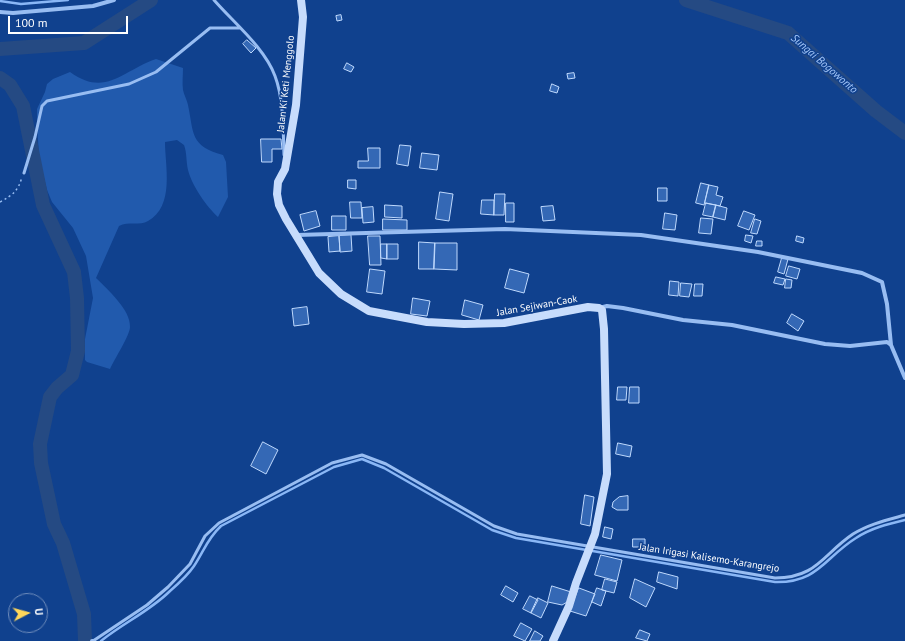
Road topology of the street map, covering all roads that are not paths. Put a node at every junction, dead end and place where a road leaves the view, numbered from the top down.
1 (114, 0) edge
2 (214, 0) edge
3 (301, 0) edge
4 (0, 12) edge
5 (240, 28) junction
6 (285, 169) junction
7 (24, 173) road end
8 (297, 235) junction
9 (599, 308) junction
10 (890, 345) junction
11 (905, 378) edge
12 (905, 516) edge
13 (589, 548) junction
14 (93, 641) edge
15 (553, 641) edge

1 - 4 street
2 - 5 lane
3 - 6 street, Jalan Ki Keti Menggolo
5 - 6 lane
5 - 7 lane
6 - 8 street, Jalan Sejiwan-Caok
8 - 9 street, Jalan Sejiwan-Caok
8 - 10 street
9 - 10 street
9 - 13 street
10 - 11 street
12 - 13 lane, Jalan Irigasi Kalisemo-Karangrejo
13 - 14 lane, Jalan Irigasi Kalisemo-Karangrejo
13 - 15 street

